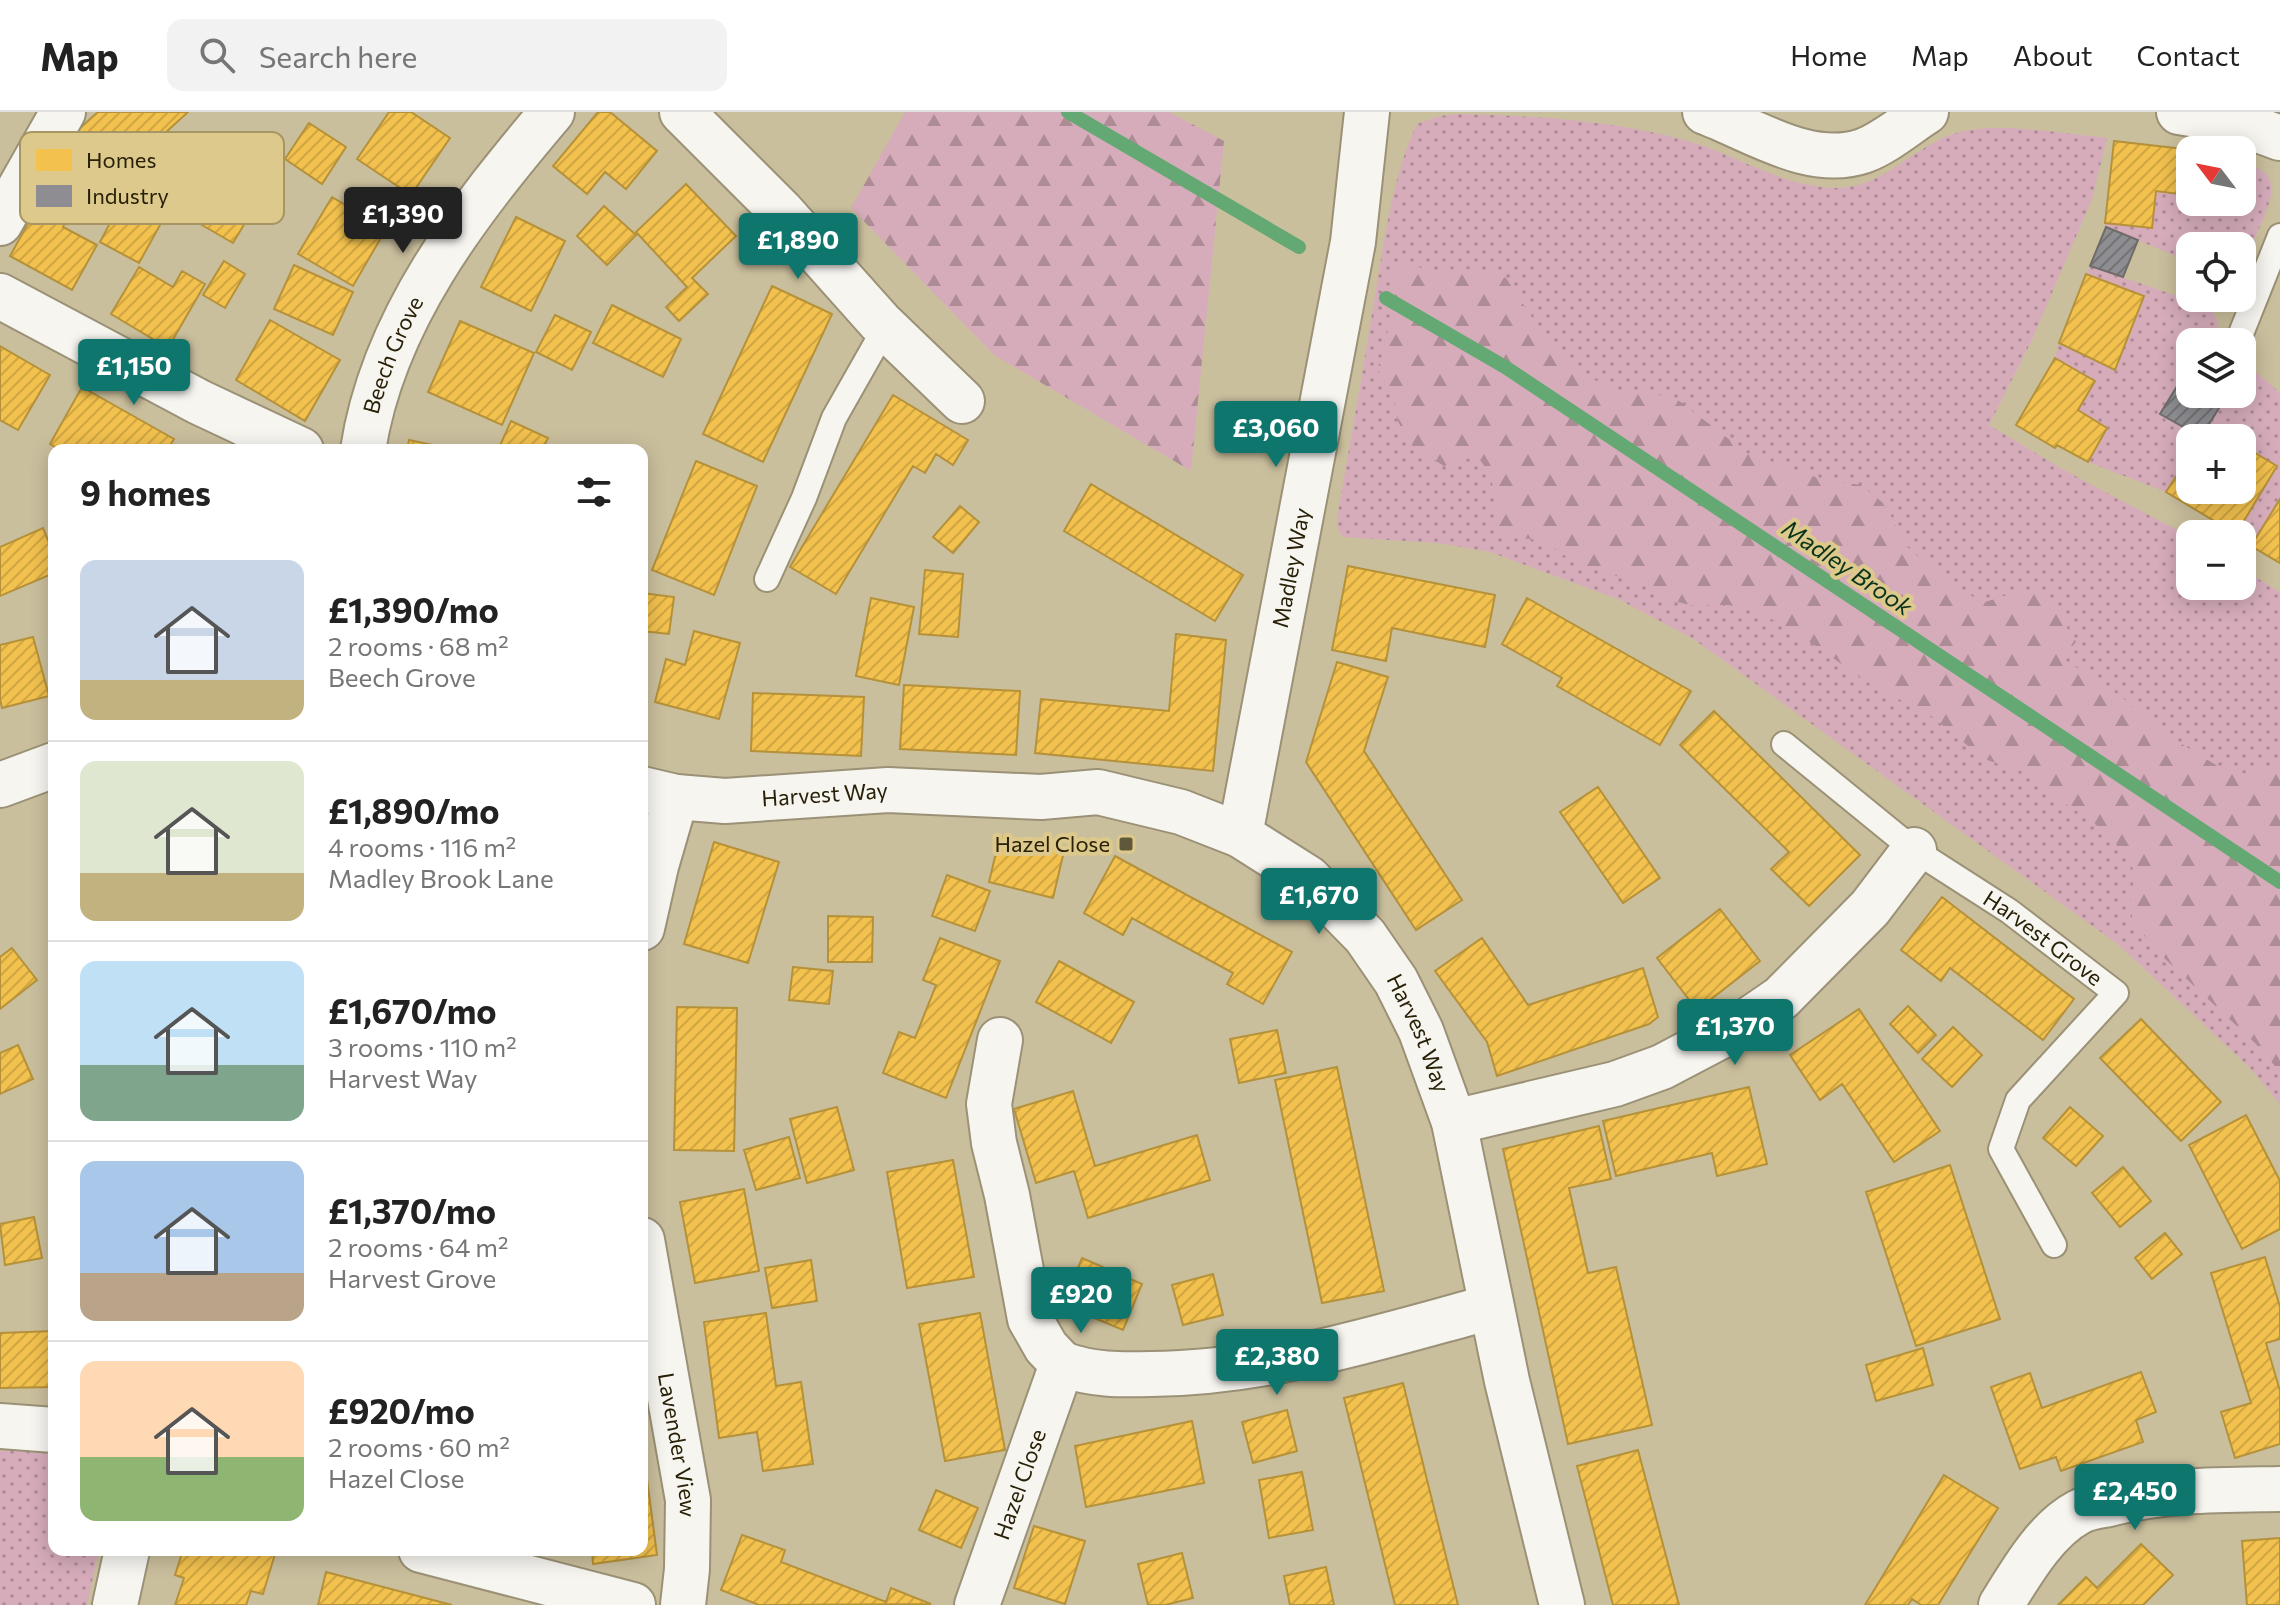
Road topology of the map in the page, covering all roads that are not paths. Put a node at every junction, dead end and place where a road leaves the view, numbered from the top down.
1 (63, 112) edge
2 (552, 112) edge
3 (682, 112) edge
4 (1367, 112) edge
5 (1705, 112) edge
6 (1926, 112) edge
7 (2179, 112) edge
8 (52, 132) edge
9 (2280, 138) edge
10 (20, 188) edge
11 (0, 223) edge
12 (2280, 236) edge
13 (0, 296) edge
14 (885, 328) junction
15 (2243, 328) edge
16 (962, 401) dead end
17 (288, 444) edge
18 (364, 444) edge
19 (767, 579) dead end
20 (1784, 744) dead end
21 (48, 767) edge
22 (0, 785) edge
23 (659, 793) edge
24 (1240, 835) junction
25 (1914, 850) junction
26 (648, 901) edge
27 (1000, 1040) dead end
28 (1454, 1122) junction
29 (2054, 1245) dead end
30 (648, 1274) edge
31 (1491, 1307) junction
32 (1062, 1364) junction
33 (0, 1426) edge
34 (48, 1430) edge
35 (2280, 1489) edge
36 (126, 1556) edge
37 (444, 1556) edge
38 (115, 1605) edge
39 (633, 1605) edge
40 (683, 1605) edge
41 (977, 1605) edge
42 (1562, 1605) edge
43 (2001, 1605) edge

1 - 8 street
2 - 18 street, Beech Grove
3 - 14 street
4 - 24 street, Madley Way
5 - 6 street
7 - 9 street
10 - 11 street
12 - 15 lane
13 - 17 street
14 - 16 street
14 - 19 lane
20 - 25 lane, Harvest Grove
21 - 22 street
23 - 24 street, Harvest Way
23 - 26 street
24 - 28 street, Harvest Way
25 - 28 street
25 - 29 lane, Harvest Grove
27 - 32 street
28 - 31 street, Harvest Way
30 - 40 street, Lavender View
31 - 32 street
31 - 42 street, Harvest Way
32 - 41 street, Hazel Close
33 - 34 street
35 - 43 street
36 - 38 street
37 - 39 street

